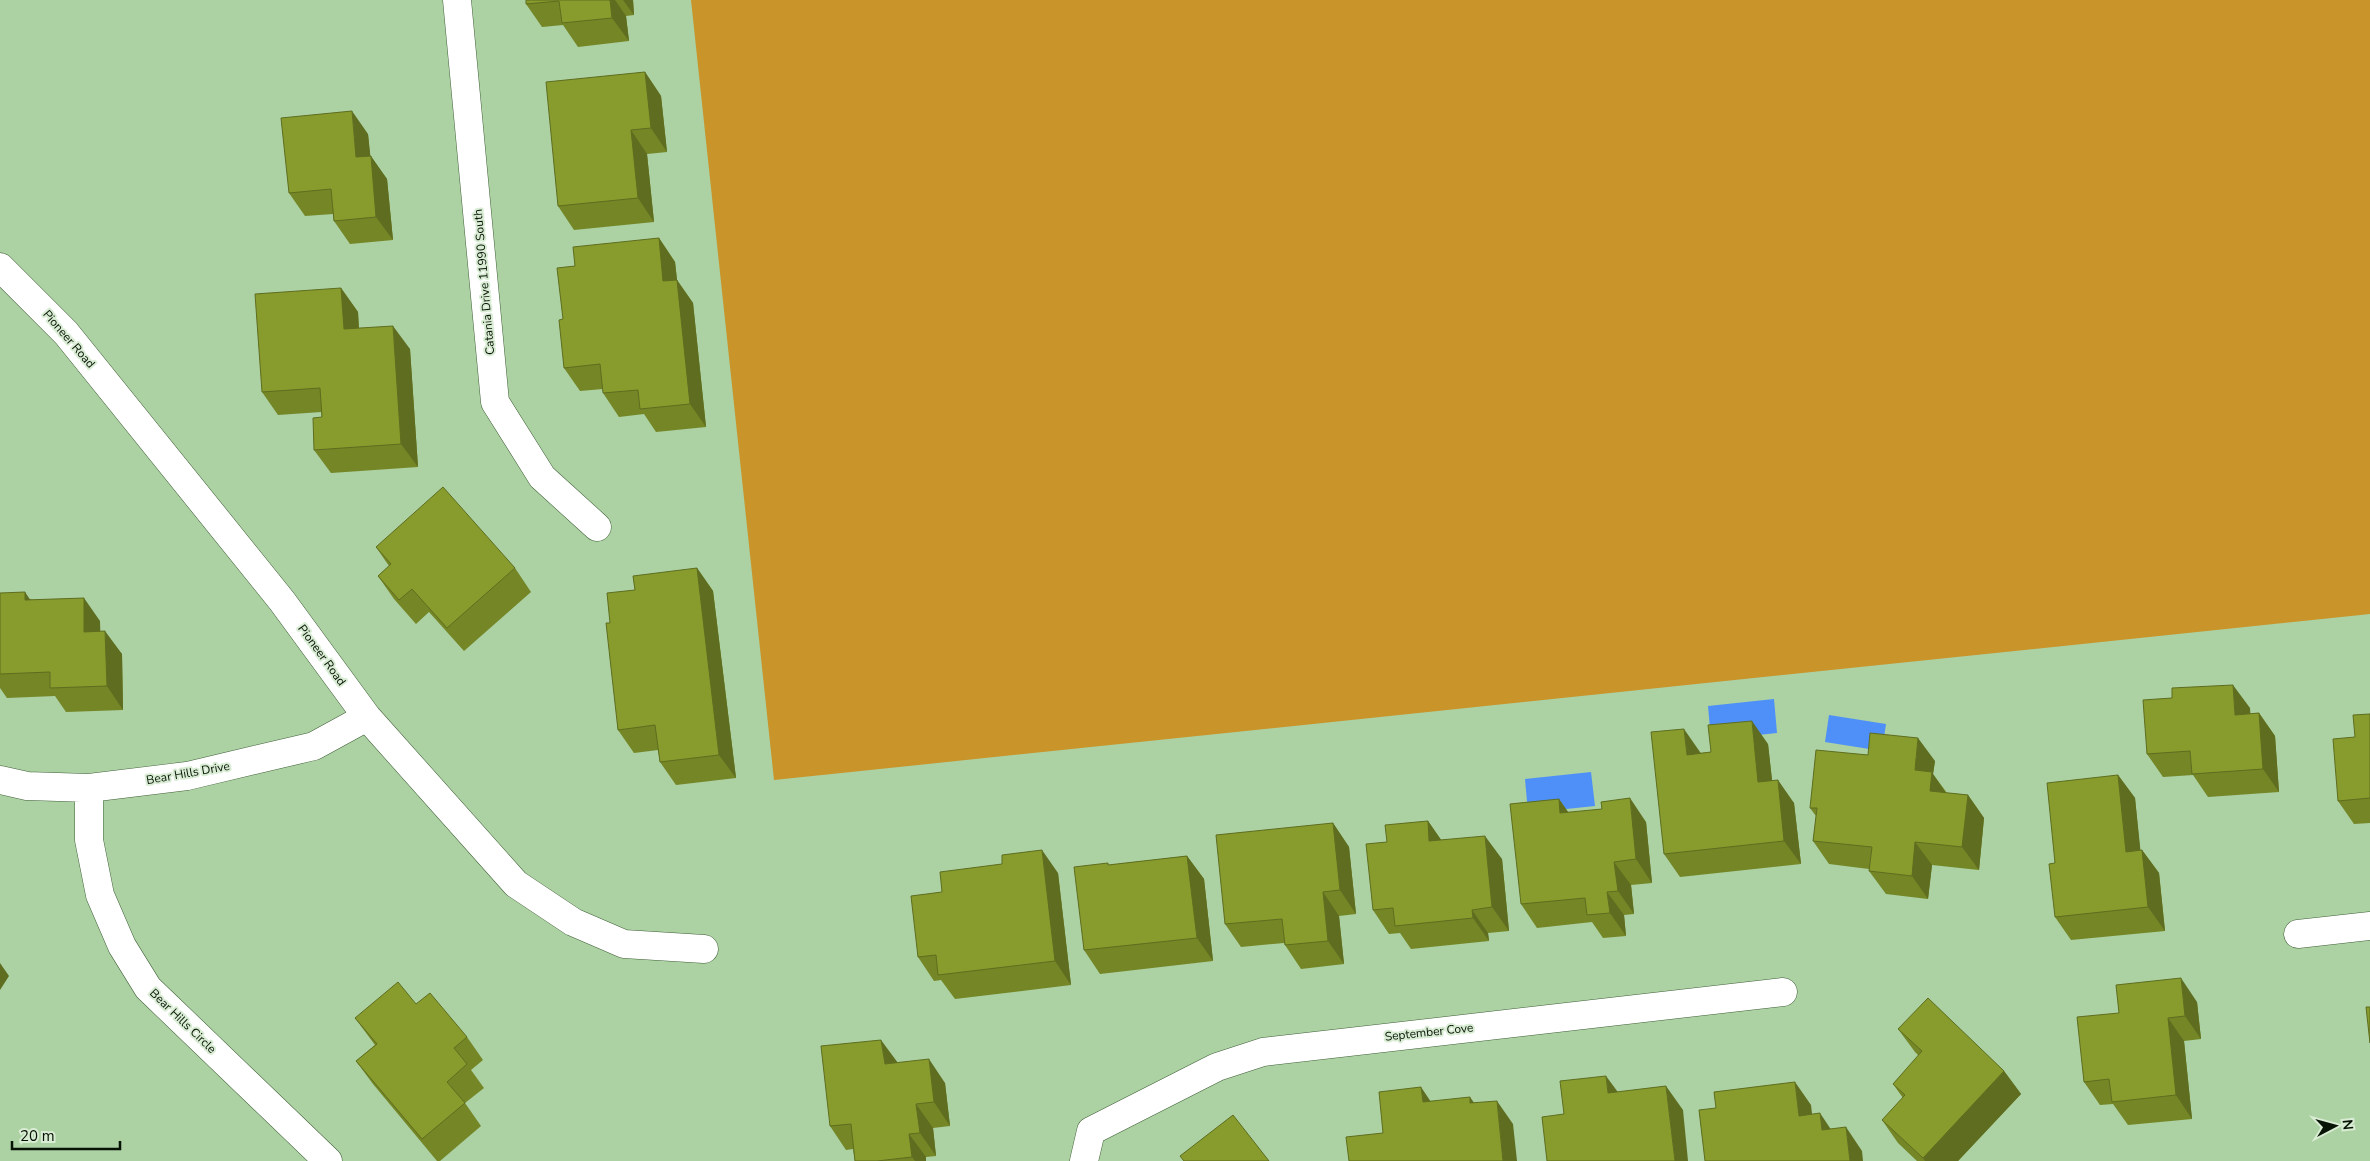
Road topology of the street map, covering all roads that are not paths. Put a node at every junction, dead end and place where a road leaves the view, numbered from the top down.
1 (457, 0) edge
2 (0, 267) edge
3 (597, 527) dead end
4 (367, 717) junction
5 (0, 780) edge
6 (89, 788) junction
7 (2370, 926) edge
8 (2298, 934) dead end
9 (704, 949) dead end
10 (1783, 992) dead end
11 (328, 1161) edge
12 (1084, 1161) edge

1 - 3 street, Catania Drive 11990 South
2 - 4 street, Pioneer Road
4 - 6 street, Bear Hills Drive
4 - 9 street, Pioneer Road
5 - 6 street, Bear Hills Drive
6 - 11 street, Bear Hills Circle
7 - 8 street
10 - 12 street, September Cove

